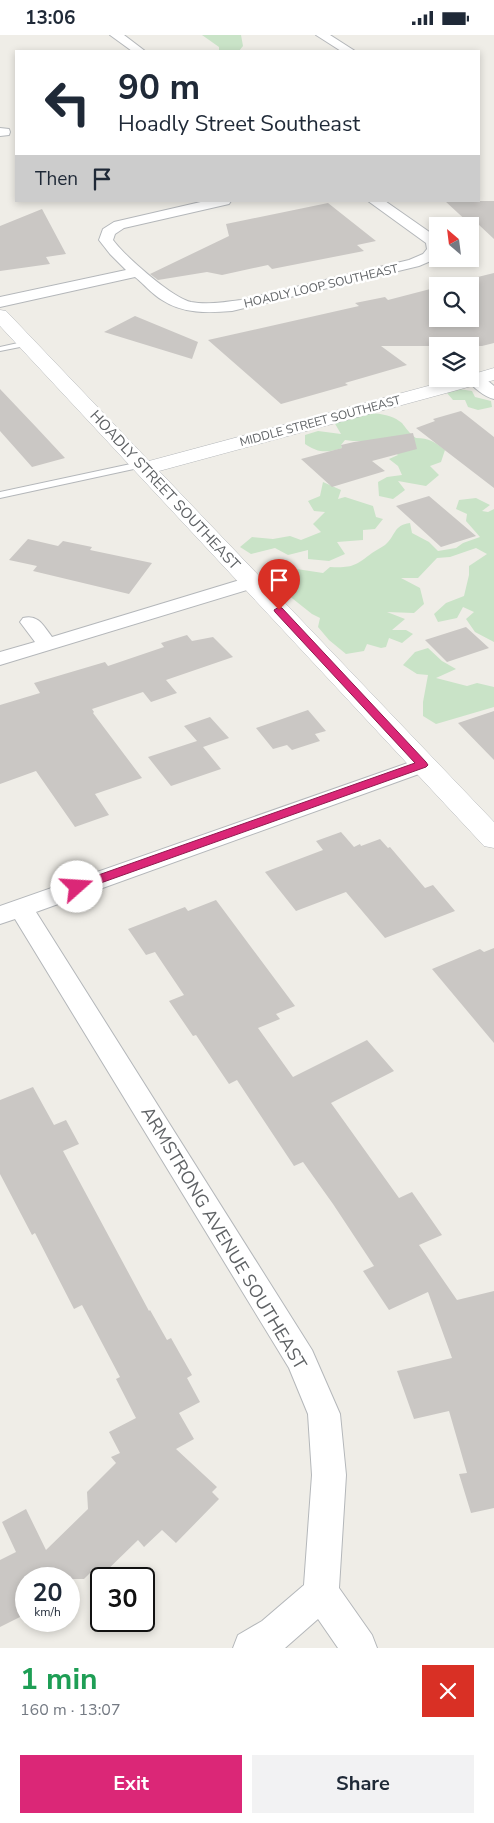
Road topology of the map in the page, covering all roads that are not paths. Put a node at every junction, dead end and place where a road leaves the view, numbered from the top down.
1 (116, 35) edge
2 (322, 35) edge
3 (138, 50) edge
4 (347, 50) edge
5 (219, 202) edge
6 (376, 202) edge
7 (136, 272) junction
8 (0, 302) edge
9 (0, 315) edge
10 (26, 343) junction
11 (0, 349) edge
12 (485, 377) edge
13 (494, 394) edge
14 (143, 467) junction
15 (0, 495) edge
16 (253, 582) junction
17 (30, 622) dead end
18 (46, 644) junction
19 (0, 659) edge
20 (422, 765) junction
21 (494, 839) edge
22 (10, 911) edge
23 (321, 1593) junction
24 (251, 1648) edge
25 (359, 1648) edge

1 - 3 street
2 - 4 street
5 - 7 street, HOADLY LOOP SOUTHEAST
6 - 7 street, HOADLY LOOP SOUTHEAST
7 - 8 street
9 - 10 street, HOADLY STREET SOUTHEAST
10 - 11 lane
10 - 14 street, HOADLY STREET SOUTHEAST
12 - 13 street
12 - 14 street, MIDDLE STREET SOUTHEAST
14 - 15 lane
14 - 16 street, HOADLY STREET SOUTHEAST
16 - 18 street
16 - 20 street, HOADLY STREET SOUTHEAST
17 - 18 street
18 - 19 street
20 - 21 street, HOADLY STREET SOUTHEAST
20 - 22 street
22 - 23 street, ARMSTRONG AVENUE SOUTHEAST
23 - 24 street
23 - 25 street

